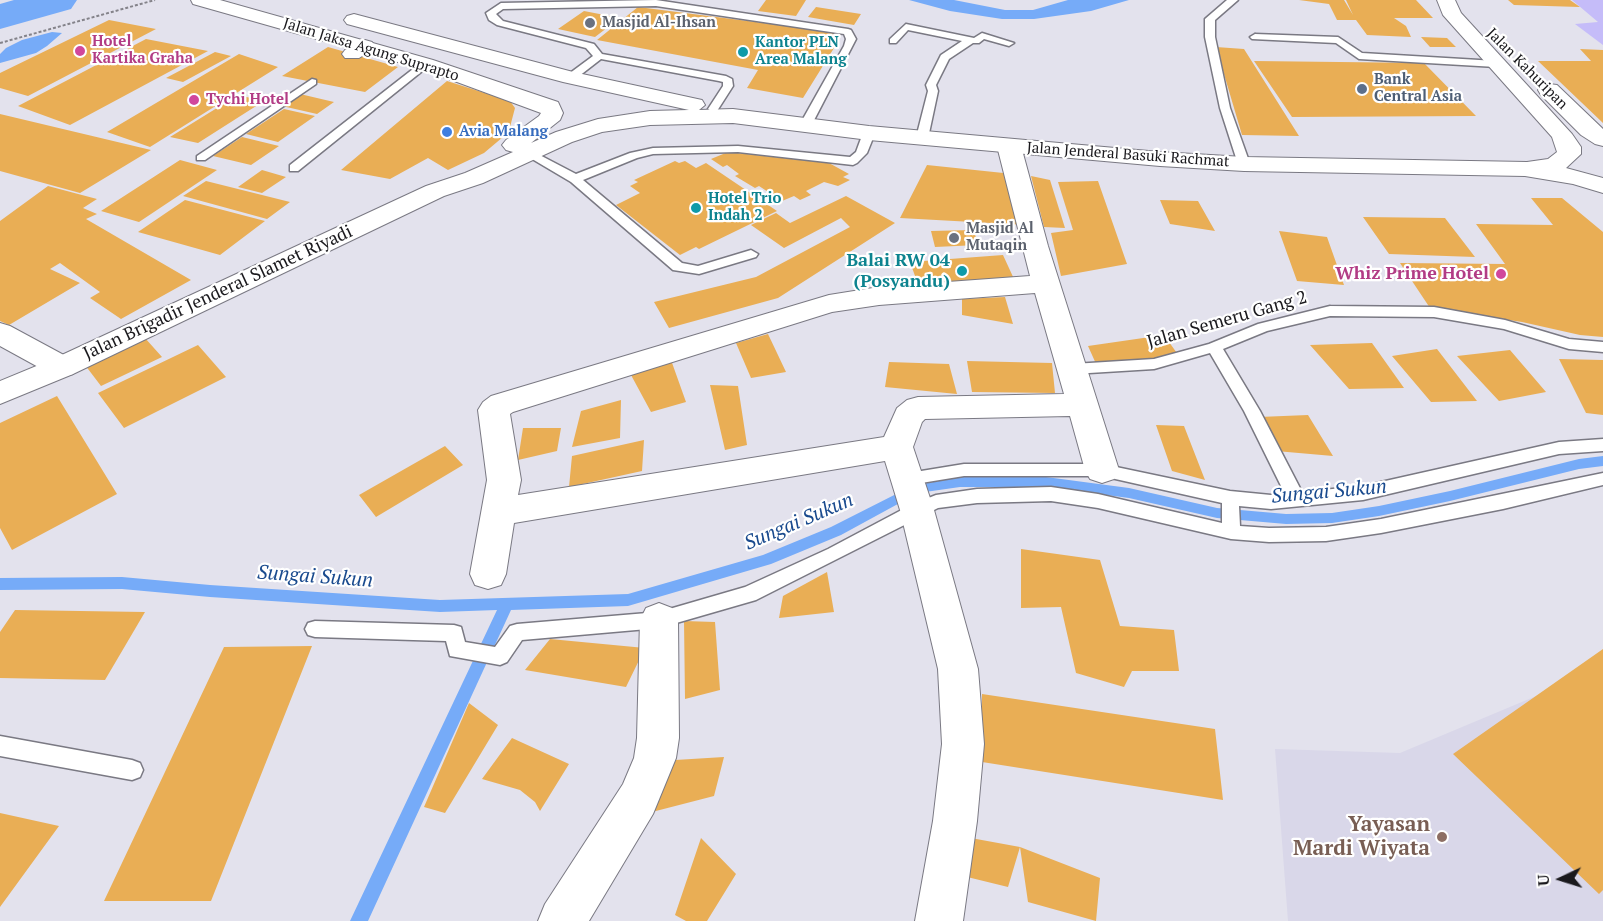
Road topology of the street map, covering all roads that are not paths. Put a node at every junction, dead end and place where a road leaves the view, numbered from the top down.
1 (200, 0) edge
2 (1233, 0) edge
3 (1448, 0) edge
4 (333, 15) dead end
5 (1255, 37) dead end
6 (971, 40) junction
7 (893, 41) dead end
8 (1009, 43) dead end
9 (598, 56) junction
10 (426, 64) junction
11 (1496, 64) junction
12 (570, 78) junction
13 (312, 82) dead end
14 (542, 103) junction
15 (723, 112) junction
16 (650, 118) joint
17 (805, 126) junction
18 (869, 133) junction
19 (922, 138) junction
20 (1603, 139) edge
21 (1009, 146) junction
22 (528, 153) junction
23 (1569, 154) joint
24 (201, 158) dead end
25 (1244, 164) junction
26 (294, 168) dead end
27 (1525, 169) junction
28 (575, 179) junction
29 (1600, 185) edge
30 (435, 191) junction
31 (751, 254) dead end
32 (1047, 283) junction
33 (0, 333) edge
34 (1214, 347) junction
35 (1603, 347) edge
36 (62, 367) junction
37 (1073, 369) junction
38 (0, 393) edge
39 (1083, 405) junction
40 (1603, 445) edge
41 (897, 447) junction
42 (1102, 470) junction
43 (1603, 479) edge
44 (913, 495) junction
45 (1297, 500) junction
46 (1230, 501) junction
47 (498, 512) junction
48 (1231, 529) junction
49 (488, 574) dead end
50 (659, 620) junction
51 (315, 629) dead end
52 (0, 746) edge
53 (132, 770) dead end
54 (562, 921) edge
55 (939, 921) edge

1 - 10 main road, Jalan Jaksa Agung Suprapto
2 - 25 lane
3 - 11 main road, Jalan Kahuripan
3 - 20 main road, Jalan Kahuripan
4 - 12 main road, Jalan Jaksa Agung Suprapto
5 - 11 lane
6 - 7 lane
6 - 8 lane
6 - 19 lane
9 - 12 lane
9 - 15 lane
9 - 17 lane
10 - 14 main road, Jalan Jaksa Agung Suprapto
10 - 26 lane
11 - 23 main road, Jalan Kahuripan
12 - 14 main road
12 - 15 main road, Jalan Jaksa Agung Suprapto
13 - 24 lane
14 - 30 main road, Jalan Brigadir Jenderal Slamet Riyadi
15 - 16 main road, Jalan Jenderal Basuki Rachmat
15 - 17 main road, Jalan Jenderal Basuki Rachmat
16 - 22 main road, Jalan Brigadir Jenderal Slamet Riyadi
17 - 18 main road, Jalan Jenderal Basuki Rachmat
18 - 19 main road, Jalan Jenderal Basuki Rachmat
18 - 28 lane
19 - 21 main road, Jalan Jenderal Basuki Rachmat
21 - 25 main road, Jalan Jenderal Basuki Rachmat
21 - 32 main road
22 - 28 lane
22 - 30 main road, Jalan Brigadir Jenderal Slamet Riyadi
23 - 27 main road, Jalan Jenderal Basuki Rachmat
25 - 27 main road, Jalan Jenderal Basuki Rachmat
27 - 29 main road, Jalan Jenderal Basuki Rachmat
28 - 31 lane
30 - 36 main road, Jalan Brigadir Jenderal Slamet Riyadi
32 - 37 main road
32 - 47 main road
33 - 36 main road
34 - 35 lane, Jalan Semeru Gang 2
34 - 37 lane, Jalan Semeru Gang 2
34 - 45 lane
36 - 38 main road, Jalan Brigadir Jenderal Slamet Riyadi
37 - 39 main road
39 - 41 main road
39 - 42 main road
40 - 45 lane
41 - 44 main road
41 - 47 main road
42 - 44 lane
42 - 46 lane
43 - 48 lane
44 - 48 lane
44 - 50 lane
44 - 55 main road
45 - 46 lane
46 - 48 lane
47 - 49 main road
50 - 51 lane
50 - 54 main road
52 - 53 lane

